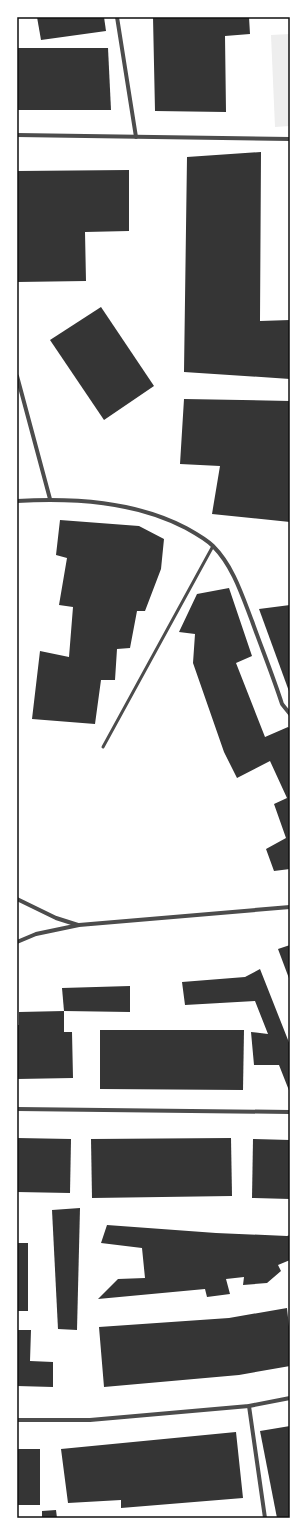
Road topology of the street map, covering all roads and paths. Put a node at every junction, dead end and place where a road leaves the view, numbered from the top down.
1 (117, 17) edge
2 (17, 135) edge
3 (136, 137) junction
4 (290, 139) edge
5 (17, 376) edge
6 (50, 499) junction
7 (17, 500) edge
8 (213, 546) junction
9 (290, 714) edge
10 (103, 747) dead end
11 (17, 899) edge
12 (290, 907) edge
13 (79, 925) junction
14 (17, 942) edge
15 (17, 1109) edge
16 (290, 1112) edge
17 (290, 1398) edge
18 (249, 1406) junction
19 (17, 1420) edge
20 (265, 1518) edge

1 - 3 street
2 - 3 street
3 - 4 street
5 - 6 street
6 - 7 street
6 - 8 street
8 - 9 street
8 - 10 lane
11 - 13 street
12 - 13 street
13 - 14 street
15 - 16 street
17 - 18 street
18 - 19 street
18 - 20 street

